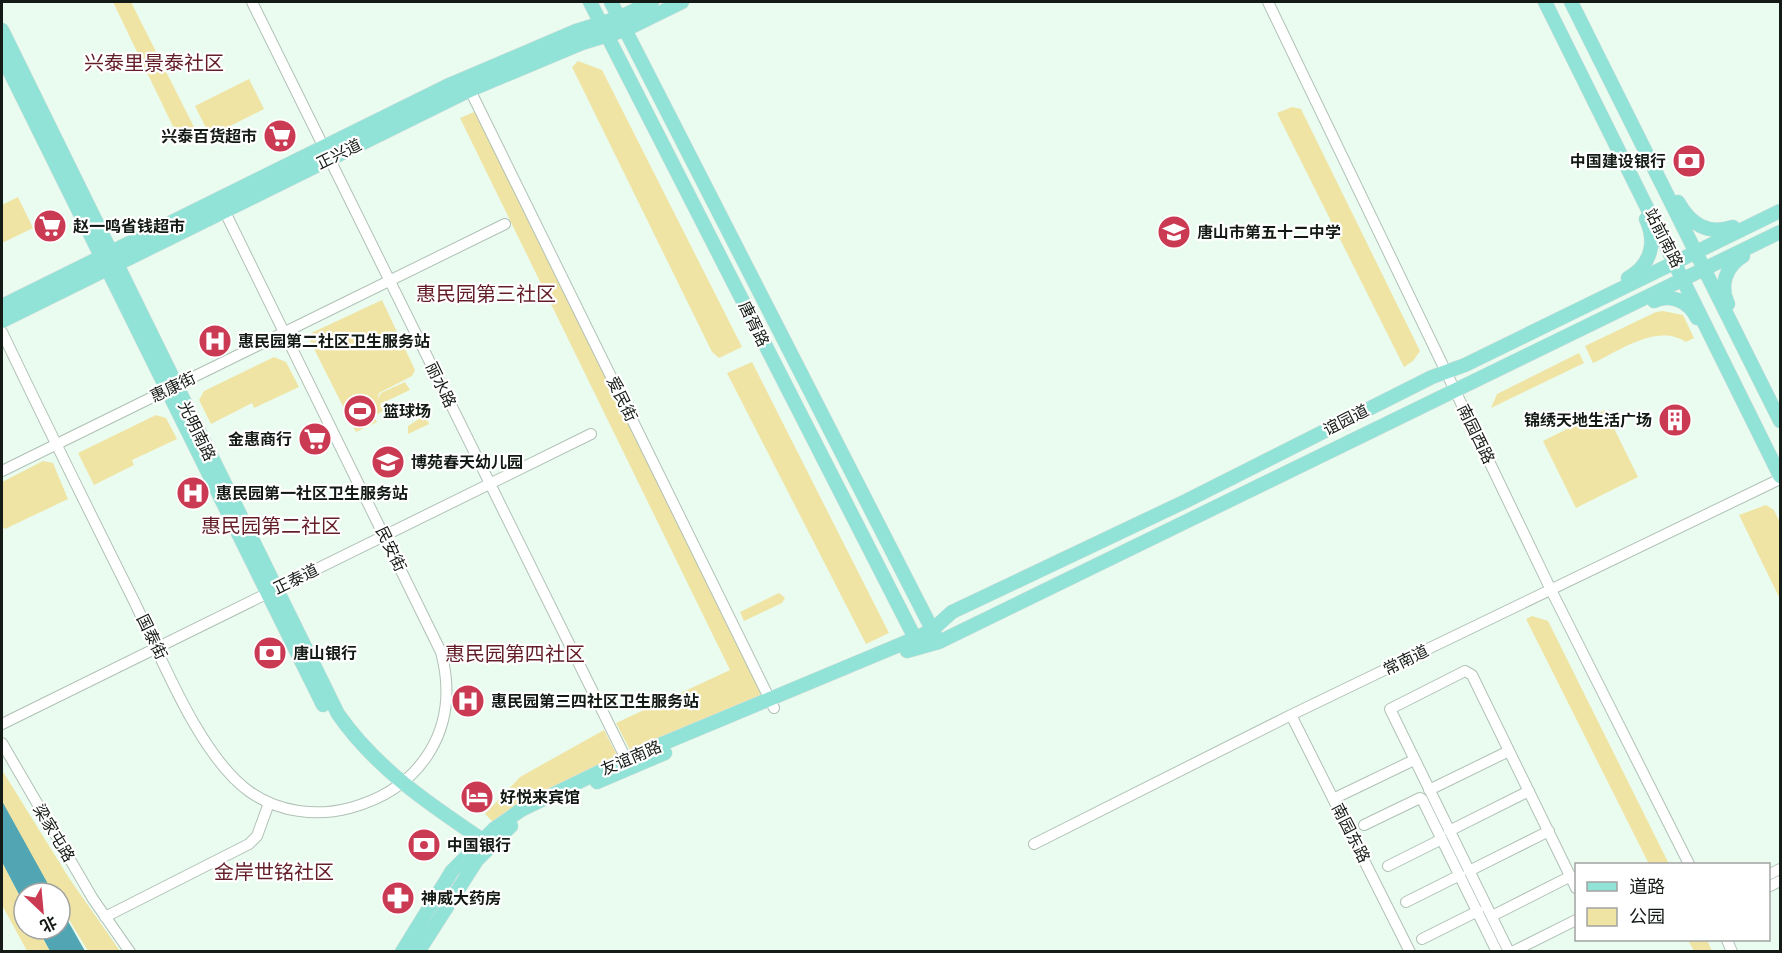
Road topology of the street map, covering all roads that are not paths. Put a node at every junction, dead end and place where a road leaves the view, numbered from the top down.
1 (252, 2) edge
2 (590, 2) edge
3 (610, 2) edge
4 (652, 2) edge
5 (682, 2) edge
6 (1268, 2) edge
7 (1545, 2) edge
8 (1571, 2) edge
9 (622, 24) junction
10 (2, 30) edge
11 (603, 30) junction
12 (2, 56) edge
13 (470, 90) junction
14 (327, 153) junction
15 (1656, 175) junction
16 (1636, 183) junction
17 (224, 210) junction
18 (1780, 211) edge
19 (1761, 220) junction
20 (505, 224) dead end
21 (1775, 234) edge
22 (1696, 252) junction
23 (108, 261) junction
24 (1676, 262) junction
25 (1705, 270) junction
26 (390, 280) junction
27 (1685, 280) junction
28 (1601, 298) junction
29 (2, 306) edge
30 (1609, 316) junction
31 (2, 321) edge
32 (2, 332) edge
33 (284, 332) junction
34 (1738, 337) junction
35 (1718, 347) junction
36 (1447, 372) junction
37 (171, 388) junction
38 (1455, 390) junction
39 (1780, 421) edge
40 (591, 434) dead end
41 (56, 444) junction
42 (2, 471) edge
43 (1780, 478) edge
44 (490, 484) junction
45 (385, 535) junction
46 (1551, 590) junction
47 (271, 591) junction
48 (935, 636) junction
49 (917, 642) junction
50 (157, 648) junction
51 (773, 704) junction
52 (1291, 715) junction
53 (2, 724) edge
54 (2, 743) edge
55 (1509, 751) junction
56 (1414, 760) junction
57 (628, 764) junction
58 (399, 786) junction
59 (1429, 790) junction
60 (1529, 791) junction
61 (1334, 799) junction
62 (269, 803) junction
63 (1364, 825) dead end
64 (1549, 831) junction
65 (1446, 835) junction
66 (1034, 844) dead end
67 (482, 845) junction
68 (1688, 863) edge
69 (1388, 866) dead end
70 (1464, 873) junction
71 (1571, 876) junction
72 (1575, 886) edge
73 (1406, 902) dead end
74 (1478, 911) junction
75 (1491, 916) junction
76 (105, 917) junction
77 (1575, 920) edge
78 (1422, 939) dead end
79 (130, 951) edge
80 (402, 951) edge
81 (418, 951) edge
82 (1410, 951) edge
83 (1496, 951) edge
84 (1511, 951) edge

1 - 14 street, 丽水路
2 - 11 main road, 唐胥路
3 - 9 main road, 唐胥路
4 - 9 main road, 正兴道
5 - 9 main road, 正兴道
6 - 36 street, 南园西路
7 - 16 main road, 站前南路
8 - 15 main road, 站前南路
9 - 11 main road, 正兴道
9 - 48 main road, 唐胥路
10 - 23 main road, 光明南路
11 - 13 main road, 正兴道
11 - 14 main road, 正兴道
11 - 49 main road, 唐胥路
12 - 23 main road, 光明南路
13 - 14 main road, 正兴道
13 - 51 street, 爱民街
14 - 17 main road, 正兴道
14 - 23 main road, 正兴道
14 - 26 street, 丽水路
15 - 19 main road
15 - 22 main road, 站前南路
16 - 24 main road, 站前南路
16 - 28 main road
17 - 23 main road, 正兴道
17 - 33 street, 民安街
18 - 19 main road, 谊园道
19 - 22 main road, 谊园道
20 - 26 street, 惠康街
21 - 25 main road, 谊园道
21 - 34 main road
22 - 24 main road, 谊园道
22 - 25 main road, 站前南路
23 - 29 main road, 正兴道
23 - 31 main road, 正兴道
23 - 37 main road, 光明南路
24 - 27 main road, 站前南路
24 - 28 main road, 谊园道
25 - 27 main road, 谊园道
25 - 34 main road, 站前南路
26 - 33 street, 惠康街
26 - 44 street, 丽水路
27 - 30 main road, 谊园道
27 - 35 main road, 站前南路
28 - 36 main road, 谊园道
30 - 35 main road
30 - 38 main road, 谊园道
32 - 41 street, 国泰街
33 - 37 street, 惠康街
33 - 45 street, 民安街
34 - 39 main road, 站前南路
35 - 43 main road, 站前南路
36 - 38 street, 南园西路
36 - 48 main road, 谊园道
37 - 41 street, 惠康街
37 - 47 main road, 光明南路
38 - 46 street, 南园西路
38 - 48 main road, 谊园道
40 - 44 street, 正泰道
41 - 42 street, 惠康街
41 - 50 street, 国泰街
43 - 46 street, 常南道
44 - 45 street, 正泰道
44 - 57 street, 丽水路
45 - 47 street, 正泰道
45 - 58 street, 民安街
46 - 52 street, 常南道
46 - 68 street, 南园西路
47 - 50 street, 正泰道
47 - 58 main road, 光明南路
48 - 49 main road, 谊园道
49 - 51 main road, 友谊南路
50 - 53 street, 正泰道
50 - 62 street, 国泰街
51 - 57 main road, 友谊南路
52 - 61 street, 南园东路
52 - 66 street, 常南道
54 - 76 street, 梁家屯路
55 - 56 street
55 - 59 street
55 - 60 street
56 - 59 street
56 - 61 street
57 - 67 main road, 友谊南路
58 - 62 street, 国泰街
58 - 67 main road, 光明南路
59 - 65 street
60 - 64 street
60 - 65 street
61 - 82 street, 南园东路
62 - 76 street
63 - 65 street
64 - 70 street
64 - 71 street
65 - 69 street
65 - 70 street
67 - 80 main road, 友谊南路
67 - 81 main road, 友谊南路
70 - 73 street
70 - 74 street
70 - 75 street
71 - 72 street
71 - 75 street
74 - 78 street
74 - 83 street
75 - 84 street
76 - 79 street, 梁家屯路
77 - 84 street

